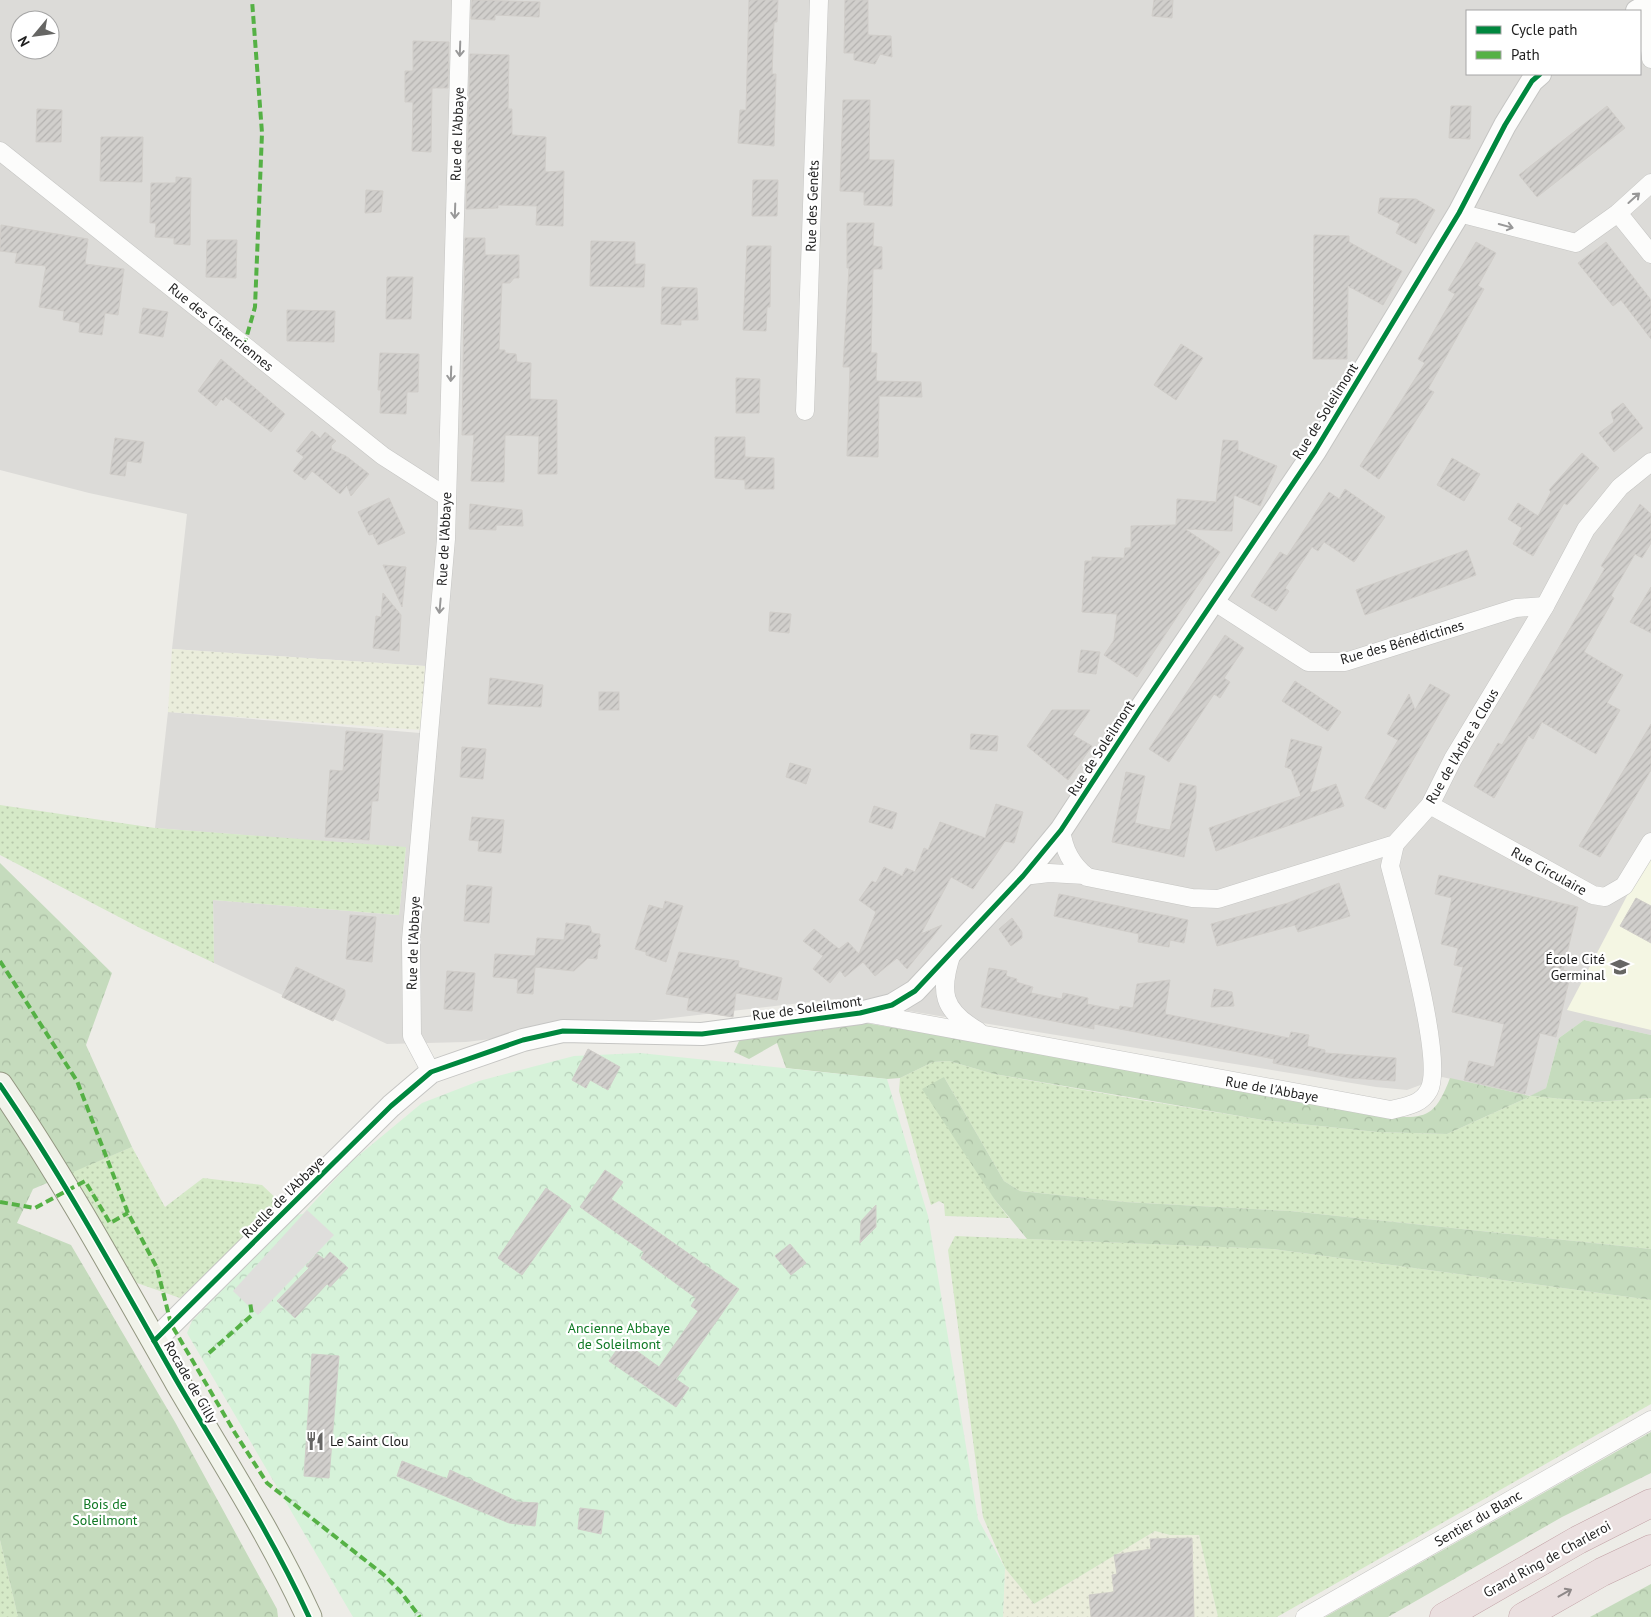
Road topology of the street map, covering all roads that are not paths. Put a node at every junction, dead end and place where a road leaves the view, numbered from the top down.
1 (461, 0) edge
2 (818, 0) edge
3 (1644, 7) edge
4 (1651, 59) edge
5 (1539, 75) edge
6 (0, 151) edge
7 (1651, 183) edge
8 (1459, 213) junction
9 (1618, 213) junction
10 (1651, 254) edge
11 (805, 411) dead end
12 (1651, 462) edge
13 (447, 497) junction
14 (1215, 602) junction
15 (1545, 606) junction
16 (1430, 805) junction
17 (1061, 830) junction
18 (1651, 842) edge
19 (1395, 844) junction
20 (1085, 875) junction
21 (1023, 876) junction
22 (953, 952) junction
23 (860, 1012) junction
24 (985, 1036) junction
25 (431, 1072) junction
26 (0, 1085) edge
27 (154, 1341) junction
28 (1651, 1420) edge
29 (1651, 1503) edge
30 (1651, 1549) edge
31 (309, 1617) edge
32 (1305, 1617) edge
33 (1444, 1617) edge
34 (1523, 1617) edge

1 -> 13 street, Rue de l'Abbaye
2 - 11 street, Rue des Genêts
3 - 4 street
5 - 8 street, Rue de Soleilmont
6 - 13 street, Rue des Cisterciennes
9 -> 7 street
8 -> 9 street
8 - 14 street, Rue de Soleilmont
9 - 10 street
12 - 15 street, Rue de l'Arbre à Clous
13 -> 25 street, Rue de l'Abbaye
14 - 15 street, Rue des Bénédictines
14 - 17 street, Rue de Soleilmont
15 - 16 street, Rue de l'Arbre à Clous
16 - 18 street, Rue Circulaire
16 - 19 street, Rue de l'Arbre à Clous
17 - 20 street
17 - 21 street, Rue de Soleilmont
19 - 20 street
19 - 24 street, Rue de l'Abbaye
20 - 21 street
21 - 22 street, Rue de Soleilmont
22 - 23 street, Rue de Soleilmont
22 - 24 street
23 - 24 street, Rue de l'Abbaye
23 - 25 street, Rue de Soleilmont
25 - 27 street, Ruelle de l'Abbaye
26 - 27 main road, Rocade de Gilly
27 - 31 main road, Rocade de Gilly
28 - 32 street, Sentier du Blanc
29 - 33 highway, Grand Ring de Charleroi
34 -> 30 highway

